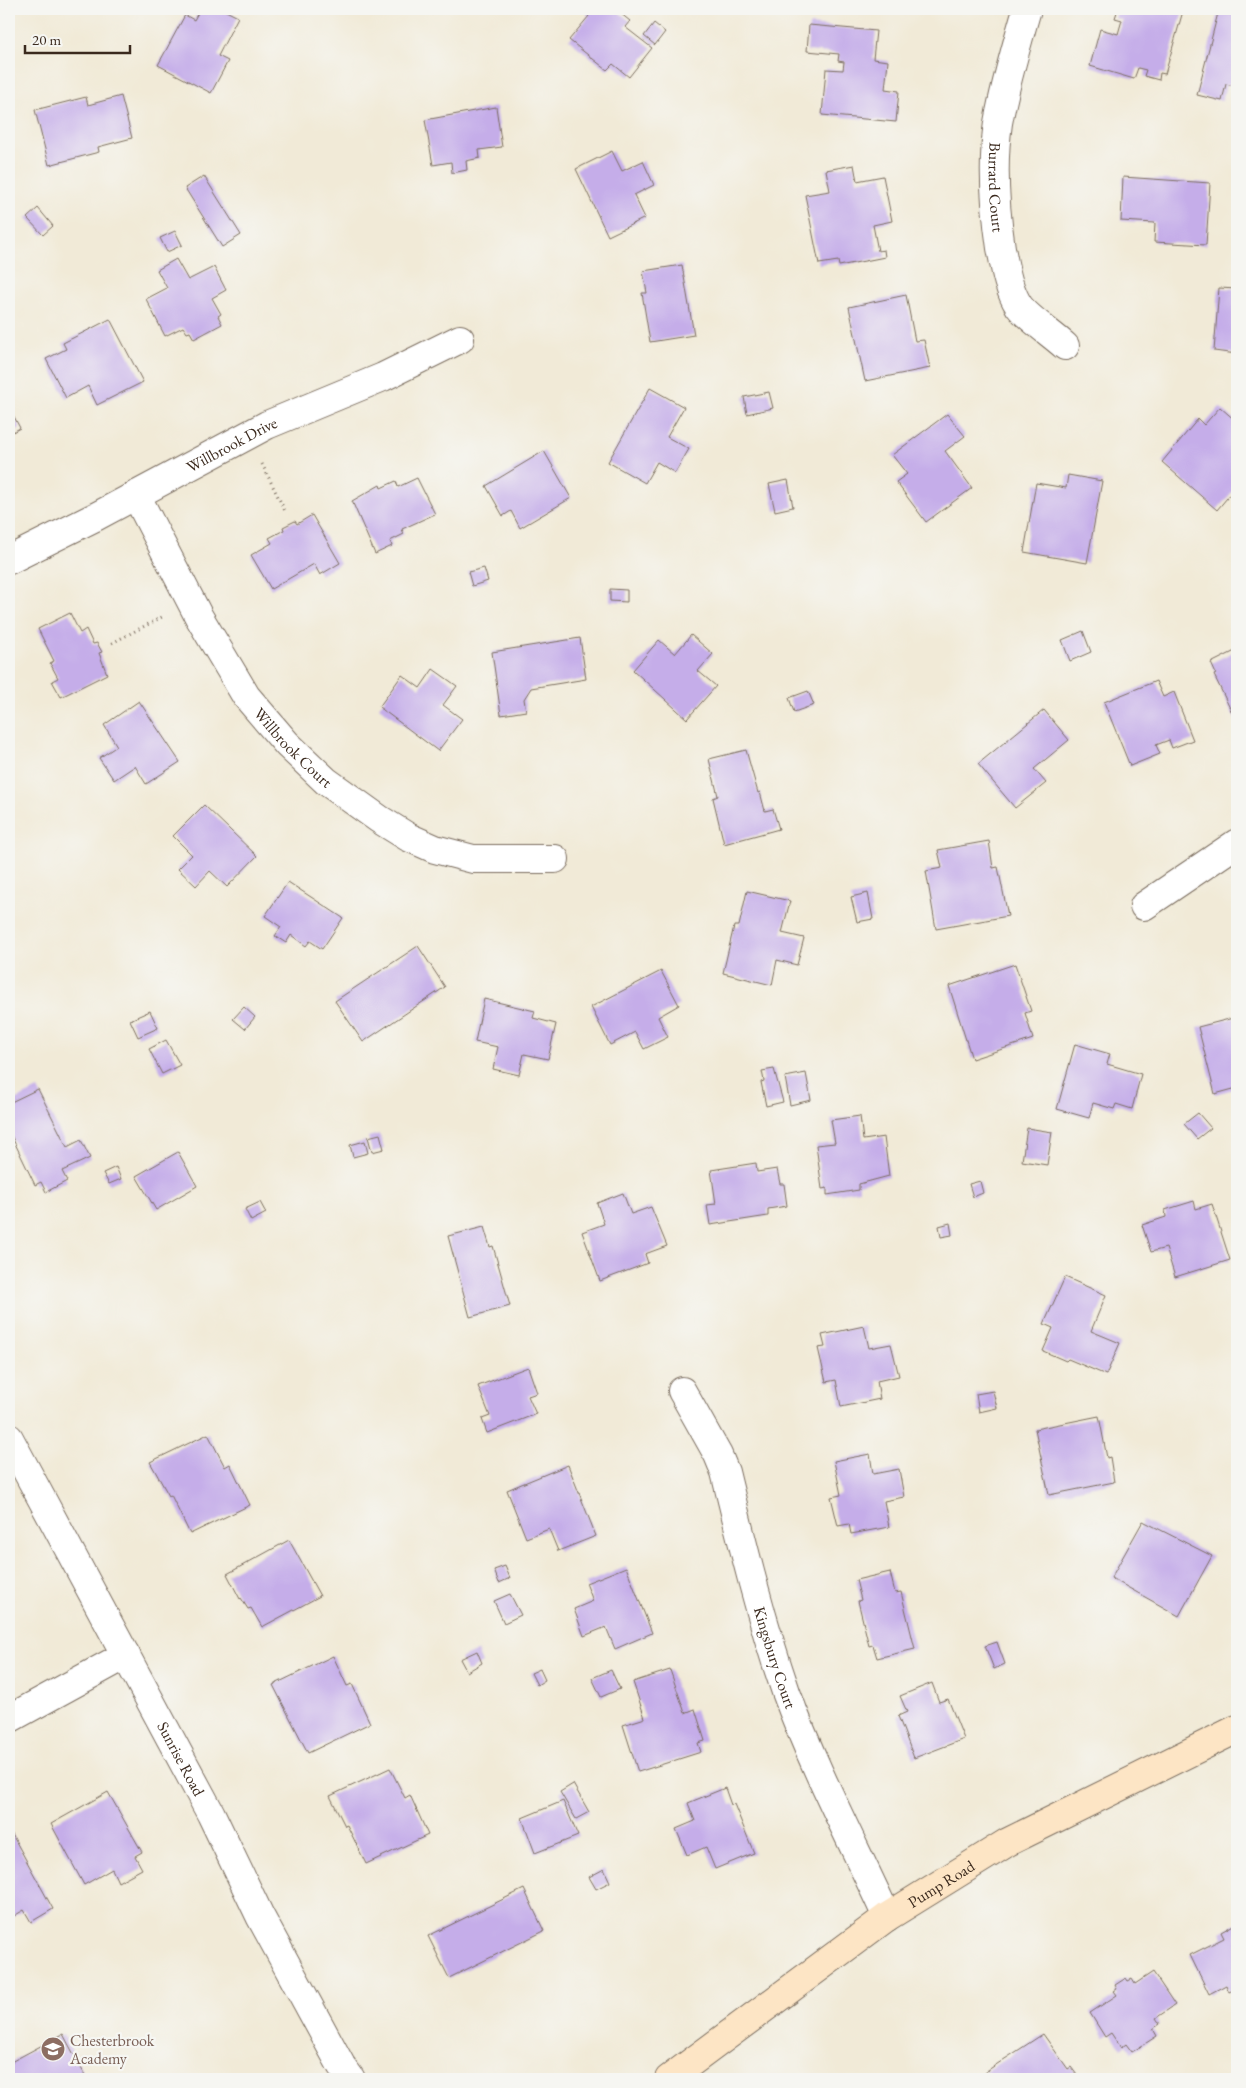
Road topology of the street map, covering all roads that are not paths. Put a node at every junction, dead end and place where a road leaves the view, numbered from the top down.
1 (1027, 9) edge
2 (460, 339) dead end
3 (1065, 346) dead end
4 (136, 495) junction
5 (9, 560) edge
6 (1237, 843) edge
7 (555, 860) dead end
8 (1144, 906) dead end
9 (682, 1391) dead end
10 (9, 1438) edge
11 (126, 1656) junction
12 (9, 1718) edge
13 (1237, 1729) edge
14 (888, 1918) junction
15 (351, 2079) edge
16 (670, 2079) edge

1 - 3 street, Burrard Court
2 - 4 street, Willbrook Drive
4 - 5 street, Willbrook Drive
4 - 7 street, Willbrook Court
6 - 8 street
9 - 14 street, Kingsbury Court
10 - 11 street, Sunrise Road
11 - 12 street
11 - 15 street, Sunrise Road
13 - 14 main road, Pump Road
14 - 16 main road, Pump Road

